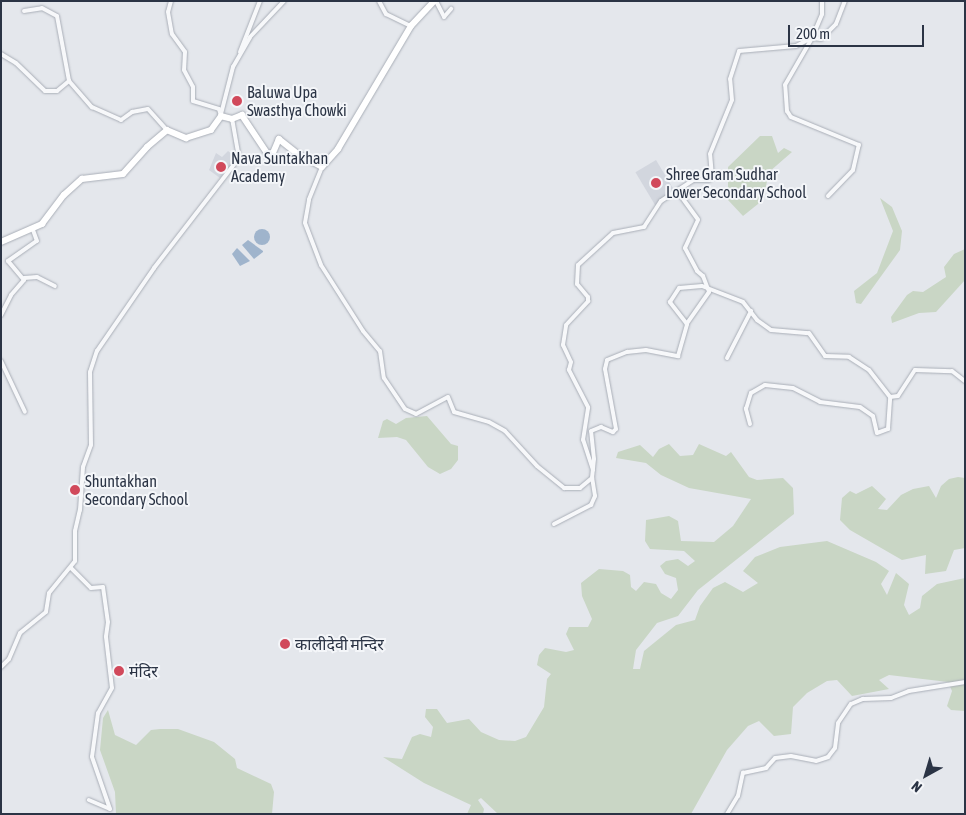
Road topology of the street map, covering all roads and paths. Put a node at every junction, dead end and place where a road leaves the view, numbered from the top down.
1 (171, 1) edge
2 (260, 1) edge
3 (284, 1) edge
4 (380, 1) edge
5 (435, 1) edge
6 (822, 1) edge
7 (845, 1) edge
8 (452, 9) dead end
9 (24, 11) dead end
10 (411, 26) junction
11 (812, 38) junction
12 (1, 54) edge
13 (238, 59) junction
14 (69, 82) junction
15 (221, 116) junction
16 (232, 119) junction
17 (168, 130) junction
18 (322, 167) junction
19 (678, 192) junction
20 (828, 196) dead end
21 (32, 230) junction
22 (1, 242) edge
23 (24, 278) junction
24 (56, 286) dead end
25 (707, 288) junction
26 (751, 311) junction
27 (1, 315) edge
28 (687, 324) junction
29 (727, 358) dead end
30 (1, 361) edge
31 (965, 380) edge
32 (890, 398) junction
33 (25, 412) dead end
34 (750, 424) dead end
35 (594, 472) junction
36 (592, 478) junction
37 (554, 524) dead end
38 (71, 568) junction
39 (1, 667) edge
40 (965, 682) edge
41 (89, 800) dead end
42 (727, 814) edge

1 - 15 street
2 - 13 street
3 - 13 street
4 - 10 street
5 - 8 street
5 - 10 street
6 - 11 street
7 - 11 street
9 - 14 street
10 - 18 street
11 - 19 street
11 - 20 street
12 - 14 street
13 - 15 street
14 - 17 street
15 - 16 street
15 - 17 street
16 - 18 street
16 - 38 street
17 - 21 street
18 - 36 street
19 - 25 street
19 - 35 street
21 - 22 street
21 - 23 street
23 - 24 street
23 - 27 street
25 - 26 street
25 - 28 street
25 - 28 street
26 - 29 street
26 - 32 street
28 - 35 street
30 - 33 street
31 - 32 street
32 - 34 street
35 - 36 street
36 - 37 street
38 - 39 street
38 - 41 street
40 - 42 street

